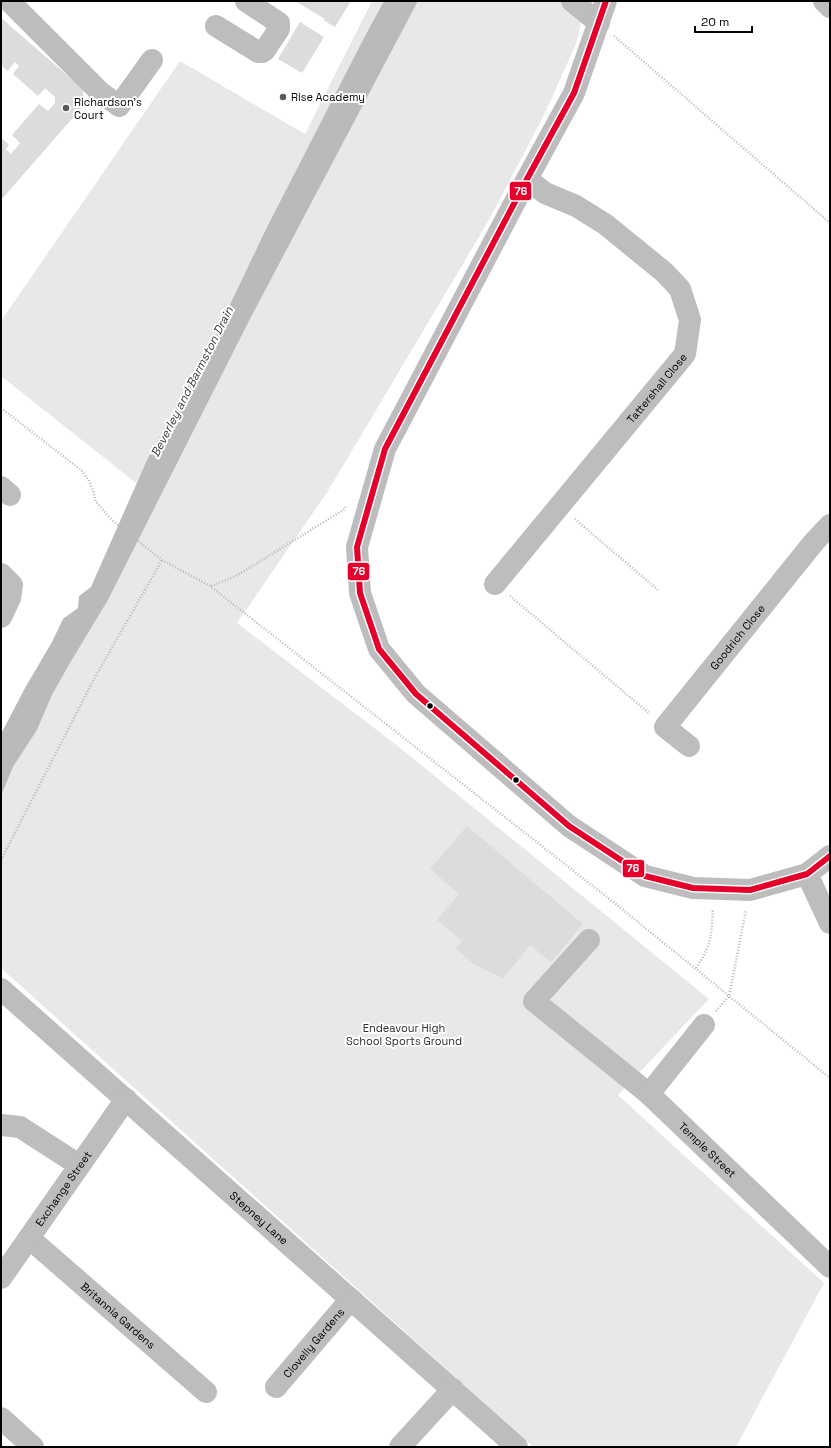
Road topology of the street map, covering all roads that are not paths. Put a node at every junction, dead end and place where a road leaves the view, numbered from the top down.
1 (9, 1) edge
2 (246, 1) edge
3 (572, 1) edge
4 (606, 1) edge
5 (824, 1) edge
6 (830, 7) edge
7 (599, 23) junction
8 (216, 26) dead end
9 (152, 60) dead end
10 (527, 179) junction
11 (830, 525) edge
12 (1, 574) edge
13 (495, 584) road end
14 (1, 617) edge
15 (690, 746) dead end
16 (830, 856) edge
17 (807, 874) junction
18 (830, 923) edge
19 (589, 940) dead end
20 (1, 989) edge
21 (704, 1025) road end
22 (649, 1094) junction
23 (126, 1099) junction
24 (1, 1125) edge
25 (79, 1165) junction
26 (29, 1238) junction
27 (830, 1267) edge
28 (1, 1278) edge
29 (351, 1299) junction
30 (276, 1386) dead end
31 (453, 1389) junction
32 (206, 1392) dead end
33 (1, 1418) edge
34 (33, 1447) edge
35 (400, 1447) edge
36 (517, 1447) edge

1 - 9 street
2 - 8 street
3 - 7 street
4 - 7 street
5 - 6 street
7 - 10 street
10 - 13 street, Tattershall Close
10 - 17 street
11 - 15 street, Goodrich Close
12 - 14 street
16 - 17 street
17 - 18 street
19 - 22 street, Temple Street
20 - 23 street, Stepney Lane
21 - 22 street
22 - 27 street, Temple Street
23 - 25 street, Exchange Street
23 - 29 street, Stepney Lane
24 - 25 street
25 - 26 street, Exchange Street
26 - 28 street, Exchange Street
26 - 32 street, Britannia Gardens
29 - 30 street, Clovelly Gardens
29 - 31 street, Stepney Lane
31 - 35 street
31 - 36 street, Stepney Lane
33 - 34 street

